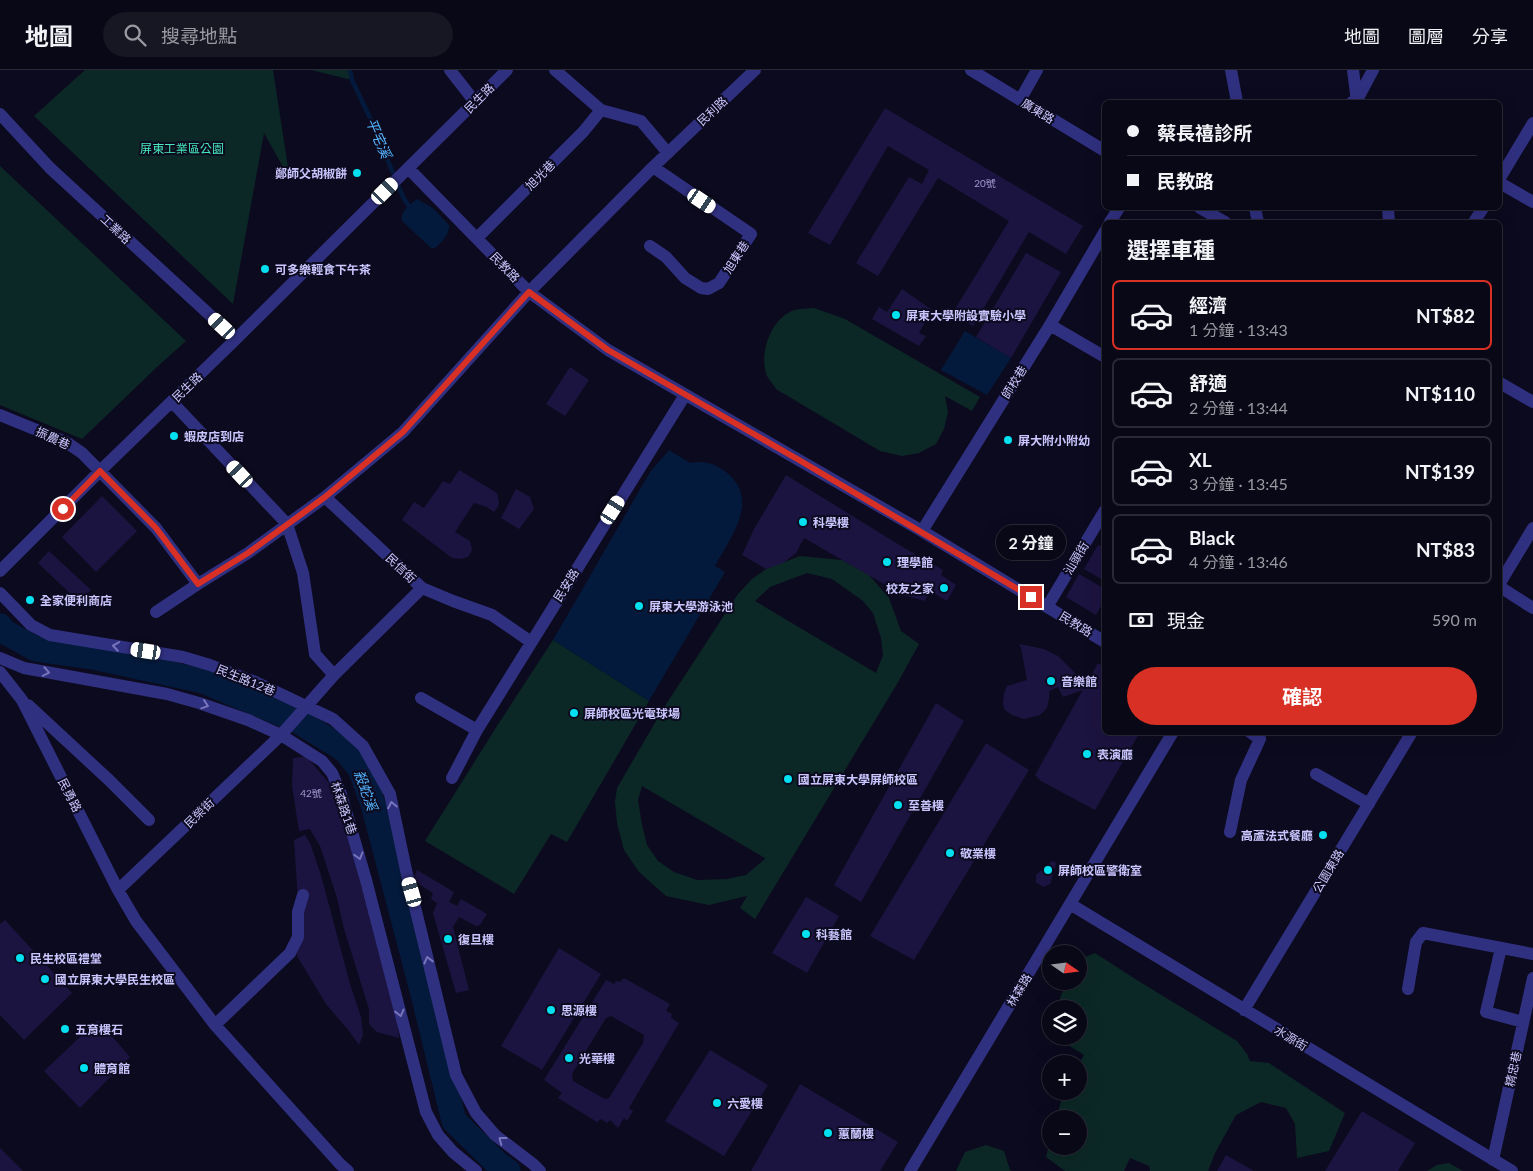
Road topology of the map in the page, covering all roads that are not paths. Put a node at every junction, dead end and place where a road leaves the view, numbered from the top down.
1 (450, 70) edge
2 (508, 70) edge
3 (555, 70) edge
4 (756, 70) edge
5 (971, 70) edge
6 (1037, 70) edge
7 (1231, 70) edge
8 (1353, 70) edge
9 (1373, 70) edge
10 (1020, 100) junction
11 (1237, 100) edge
12 (1355, 100) edge
13 (1356, 100) edge
14 (475, 102) junction
15 (601, 110) junction
16 (0, 114) edge
17 (1533, 124) edge
18 (1102, 149) edge
19 (668, 153) junction
20 (653, 167) junction
21 (408, 168) junction
22 (1502, 175) edge
23 (1502, 184) edge
24 (1533, 202) edge
25 (1204, 210) edge
26 (1222, 220) edge
27 (1102, 236) edge
28 (477, 238) junction
29 (650, 246) dead end
30 (529, 292) junction
31 (1050, 325) junction
32 (236, 340) junction
33 (1102, 355) edge
34 (1502, 384) edge
35 (685, 395) junction
36 (172, 402) junction
37 (1533, 402) edge
38 (0, 415) edge
39 (100, 471) junction
40 (325, 497) junction
41 (1102, 515) edge
42 (287, 524) junction
43 (1533, 528) edge
44 (922, 531) junction
45 (0, 571) edge
46 (1502, 582) edge
47 (198, 584) junction
48 (1502, 586) edge
49 (422, 588) junction
50 (0, 593) edge
51 (1047, 607) junction
52 (1533, 608) edge
53 (156, 612) dead end
54 (1102, 640) edge
55 (531, 642) junction
56 (0, 658) edge
57 (0, 672) edge
58 (334, 675) junction
59 (421, 698) dead end
60 (22, 700) junction
61 (308, 706) junction
62 (477, 730) junction
63 (281, 735) junction
64 (1171, 735) edge
65 (1410, 735) edge
66 (1255, 736) edge
67 (1316, 774) dead end
68 (452, 778) dead end
69 (1369, 804) junction
70 (150, 820) dead end
71 (1230, 832) dead end
72 (118, 890) junction
73 (303, 895) dead end
74 (1070, 904) junction
75 (1501, 948) junction
76 (1533, 954) edge
77 (1533, 978) edge
78 (1408, 989) dead end
79 (1244, 1010) junction
80 (1523, 1022) junction
81 (216, 1025) junction
82 (1493, 1160) junction
83 (348, 1171) edge
84 (476, 1171) edge
85 (540, 1171) edge
86 (910, 1171) edge
87 (1512, 1171) edge

1 - 14 street
2 - 14 street, 民生路
3 - 15 street
4 - 19 street, 民利路
5 - 10 street, 廣東路
6 - 10 street
7 - 11 street
8 - 12 street
9 - 13 street
10 - 18 street, 廣東路
14 - 21 street, 民生路
15 - 19 street
15 - 28 street, 旭光巷
16 - 32 street, 工業路
17 - 22 street
19 - 20 street
20 - 29 street, 旭東巷
20 - 30 street
21 - 28 street, 民教路
21 - 32 street, 民生路
23 - 24 street
25 - 26 street
27 - 31 street, 師校巷
28 - 30 street, 民教路
30 - 35 street, 民教路
30 - 40 street
31 - 33 street
31 - 44 street, 師校巷
32 - 36 street, 民生路
34 - 37 street
35 - 44 street, 民教路
35 - 55 street, 民安路
36 - 39 street, 民生路
36 - 42 street
38 - 39 street, 振農巷
39 - 45 street, 民生路
39 - 47 street
40 - 42 street
40 - 49 street, 民信街
41 - 51 street, 汕頭街
42 - 47 street
42 - 58 street
43 - 46 street
44 - 51 street, 民教路
47 - 53 street
48 - 52 street
49 - 55 street, 民信街
49 - 58 street
61 -> 50 street, 民生路12巷
51 - 54 street, 民教路
55 - 62 street, 民安路
56 -> 63 street, 林森路1巷
57 - 60 street, 民勇路
58 - 61 street
59 - 62 street
60 - 70 street, 民勇路
60 - 72 street, 民勇路
61 - 63 street, 民榮街
85 -> 61 street, 民生路12巷
62 - 68 street, 民安路
63 - 72 street, 民榮街
63 -> 84 street, 林森路1巷
64 - 74 street, 林森路
65 - 69 street, 公園東路
66 - 71 street
67 - 69 street
69 - 79 street, 公園東路
72 - 81 street
73 - 81 street
74 - 79 street, 水源街
74 - 86 street, 林森路
75 - 76 street
75 - 78 street
75 - 80 street
77 - 80 street, 精忠巷
79 - 82 street, 水源街
80 - 82 street, 精忠巷
81 - 83 street
82 - 87 street, 水源街

